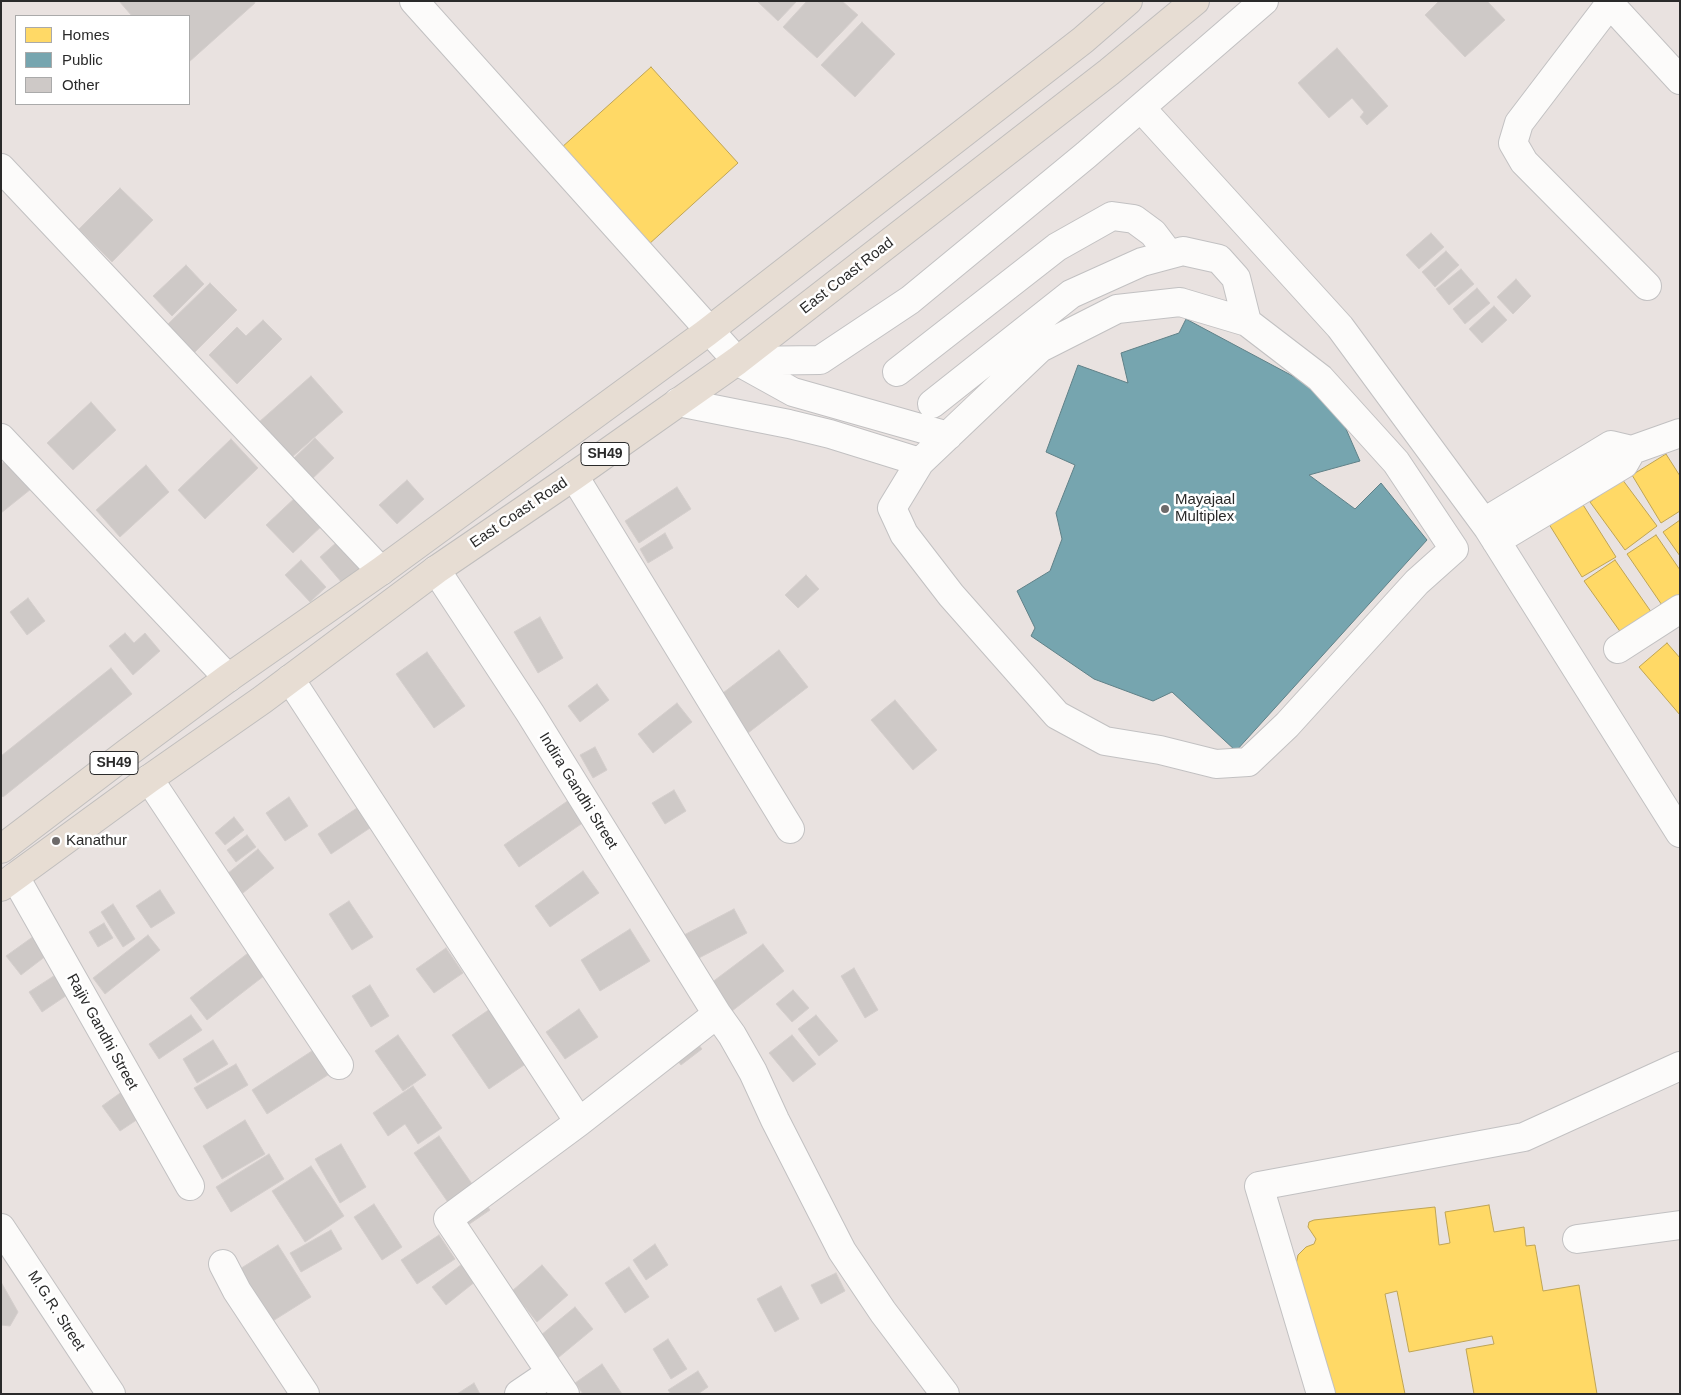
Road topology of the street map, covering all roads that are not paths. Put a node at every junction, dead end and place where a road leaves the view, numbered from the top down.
1 (414, 1) edge
2 (1128, 1) edge
3 (1195, 1) edge
4 (1264, 1) edge
5 (1611, 2) edge
6 (1680, 80) edge
7 (1141, 108) junction
8 (1, 168) edge
9 (1169, 254) junction
10 (1648, 286) dead end
11 (1247, 322) junction
12 (709, 330) junction
13 (737, 361) junction
14 (897, 372) dead end
15 (678, 402) junction
16 (932, 404) dead end
17 (1680, 433) edge
18 (948, 436) junction
19 (1, 438) edge
20 (920, 462) junction
21 (574, 476) junction
22 (1490, 530) junction
23 (1454, 549) junction
24 (436, 570) junction
25 (381, 571) junction
26 (1680, 609) edge
27 (1618, 649) dead end
28 (228, 678) junction
29 (290, 679) junction
30 (149, 779) junction
31 (790, 829) dead end
32 (1680, 833) edge
33 (1, 850) edge
34 (8, 882) edge
35 (717, 1014) junction
36 (339, 1065) dead end
37 (1680, 1066) edge
38 (579, 1122) junction
39 (190, 1186) dead end
40 (1680, 1225) edge
41 (1, 1228) edge
42 (1577, 1239) dead end
43 (223, 1264) dead end
44 (558, 1383) edge
45 (111, 1394) edge
46 (305, 1394) edge
47 (519, 1394) edge
48 (945, 1394) edge
49 (1321, 1394) edge

1 - 12 street
2 - 12 main road, SH49
3 - 13 main road, East Coast Road / SH49
4 - 7 street
5 - 6 street
5 - 10 street
7 - 13 street
7 - 22 street
8 - 25 street
9 - 11 street
9 - 14 street
9 - 16 street
11 - 18 street
11 - 23 street
12 - 13 street
12 - 25 main road, SH49
13 - 15 main road, East Coast Road / SH49
13 - 18 street
15 - 20 street
15 - 21 main road, East Coast Road / SH49
17 - 22 street
18 - 20 street
19 - 28 street
20 - 23 street
21 - 24 main road, East Coast Road / SH49
21 - 31 street
22 - 23 street
22 - 32 street
24 - 29 main road, East Coast Road / SH49
24 - 35 street, Indira Gandhi Street
25 - 28 main road, SH49
26 - 27 street
28 - 33 main road, SH49
29 - 30 main road, East Coast Road / SH49
29 - 38 street
30 - 34 main road, East Coast Road / SH49
30 - 36 street
34 - 39 street, Rajiv Gandhi Street
35 - 38 street
35 - 48 street, Indira Gandhi Street
37 - 49 street
38 - 44 street
40 - 42 street
41 - 45 street, M.G.R. Street
43 - 46 street
44 - 47 street

